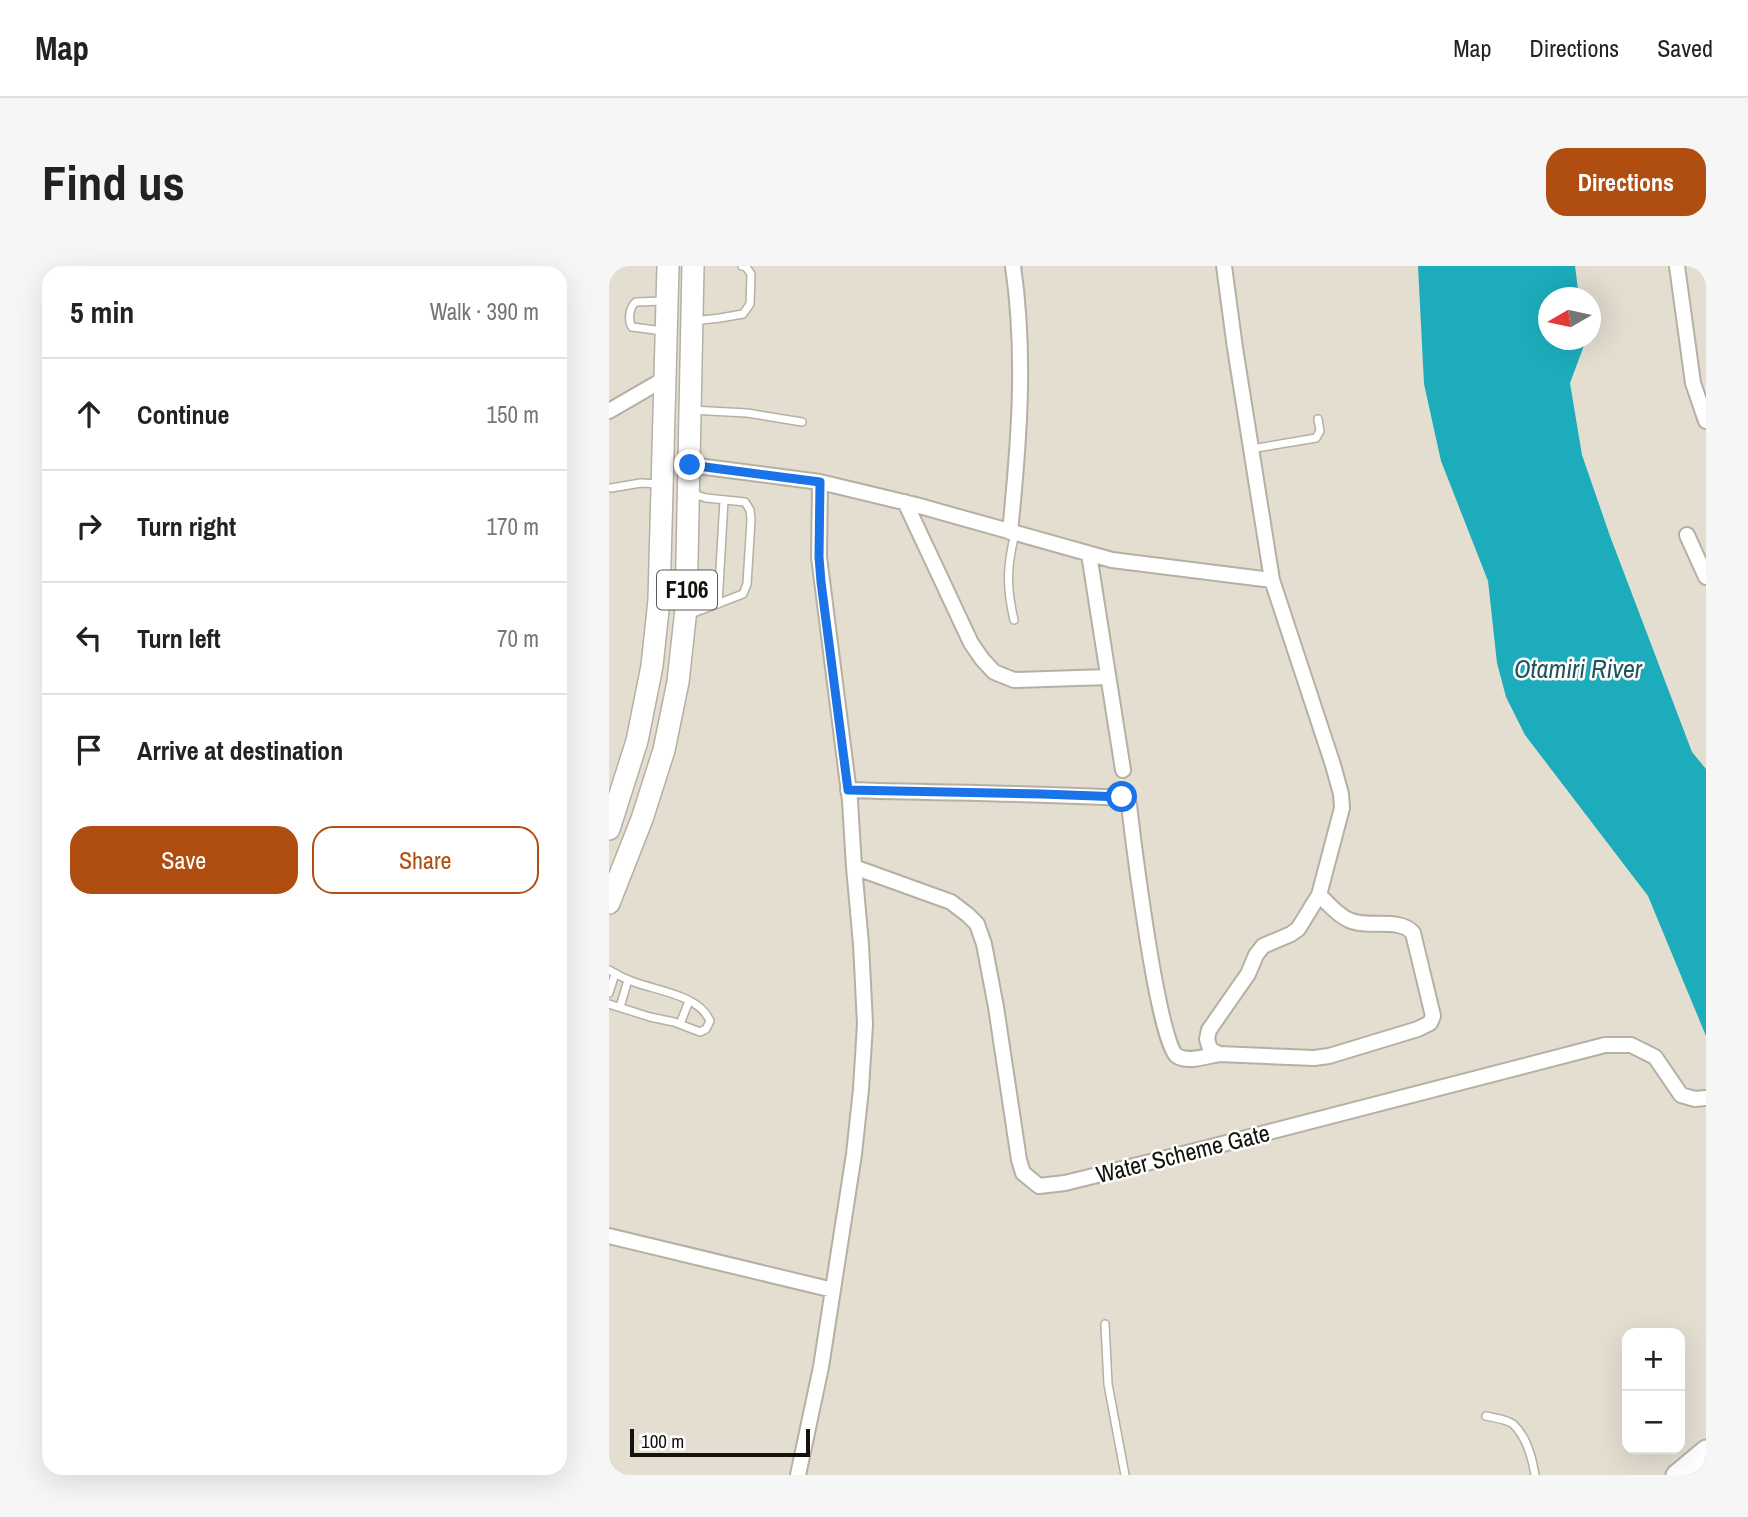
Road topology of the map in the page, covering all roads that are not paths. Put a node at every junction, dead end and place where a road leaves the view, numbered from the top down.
1 (668, 266) edge
2 (693, 266) edge
3 (742, 266) edge
4 (1013, 266) edge
5 (1224, 266) edge
6 (1677, 266) edge
7 (667, 301) junction
8 (692, 321) junction
9 (667, 332) junction
10 (666, 378) junction
11 (1700, 380) edge
12 (691, 410) junction
13 (609, 411) edge
14 (1318, 419) dead end
15 (1706, 421) edge
16 (802, 422) dead end
17 (1251, 449) junction
18 (690, 465) junction
19 (820, 482) junction
20 (663, 484) junction
21 (611, 488) dead end
22 (690, 492) junction
23 (724, 500) junction
24 (905, 502) junction
25 (1013, 533) junction
26 (1687, 535) dead end
27 (1089, 554) junction
28 (1706, 577) edge
29 (1272, 580) junction
30 (718, 604) junction
31 (685, 616) junction
32 (1014, 620) dead end
33 (1108, 677) junction
34 (1123, 770) dead end
35 (848, 790) junction
36 (609, 829) edge
37 (854, 867) junction
38 (1319, 895) junction
39 (609, 903) edge
40 (612, 972) edge
41 (628, 980) junction
42 (609, 993) edge
43 (689, 1001) junction
44 (609, 1004) edge
45 (620, 1007) junction
46 (680, 1024) junction
47 (1219, 1054) junction
48 (1706, 1098) edge
49 (609, 1236) edge
50 (833, 1290) junction
51 (1105, 1324) dead end
52 (1486, 1416) dead end
53 (1706, 1450) edge
54 (1706, 1472) edge
55 (798, 1475) edge
56 (1125, 1475) edge
57 (1535, 1475) edge
58 (1676, 1475) edge
59 (1702, 1475) edge

1 - 7 main road, F106
2 - 8 main road, F106
3 - 8 lane
4 - 25 street
5 - 17 street
6 - 11 street
7 - 9 main road, F106
7 - 9 lane
8 - 12 main road, F106
9 - 10 main road, F106
10 - 13 street
10 - 20 main road, F106
11 - 15 street
12 - 16 lane
12 - 18 main road, F106
14 - 17 lane
17 - 29 street
18 - 19 street
18 - 22 main road, F106
19 - 24 street
19 - 35 street
20 - 21 lane
20 - 36 main road, F106
22 - 23 lane
22 - 31 main road, F106
23 - 30 lane
23 - 30 lane
24 - 25 street
24 - 33 street
25 - 27 street
25 - 32 lane
26 - 28 street
27 - 29 street
27 - 33 street
29 - 38 street
30 - 31 lane
31 - 39 main road, F106
33 - 34 street
35 - 37 street
35 - 47 street
37 - 48 street, Water Scheme Gate
37 - 50 street
38 - 47 street
38 - 47 street
40 - 41 lane
40 - 42 lane
41 - 43 lane
41 - 45 lane
43 - 46 lane
43 - 46 lane
44 - 45 lane
45 - 46 lane
49 - 50 street
50 - 55 street
51 - 56 lane
52 - 57 lane
53 - 58 main road
54 - 59 main road

